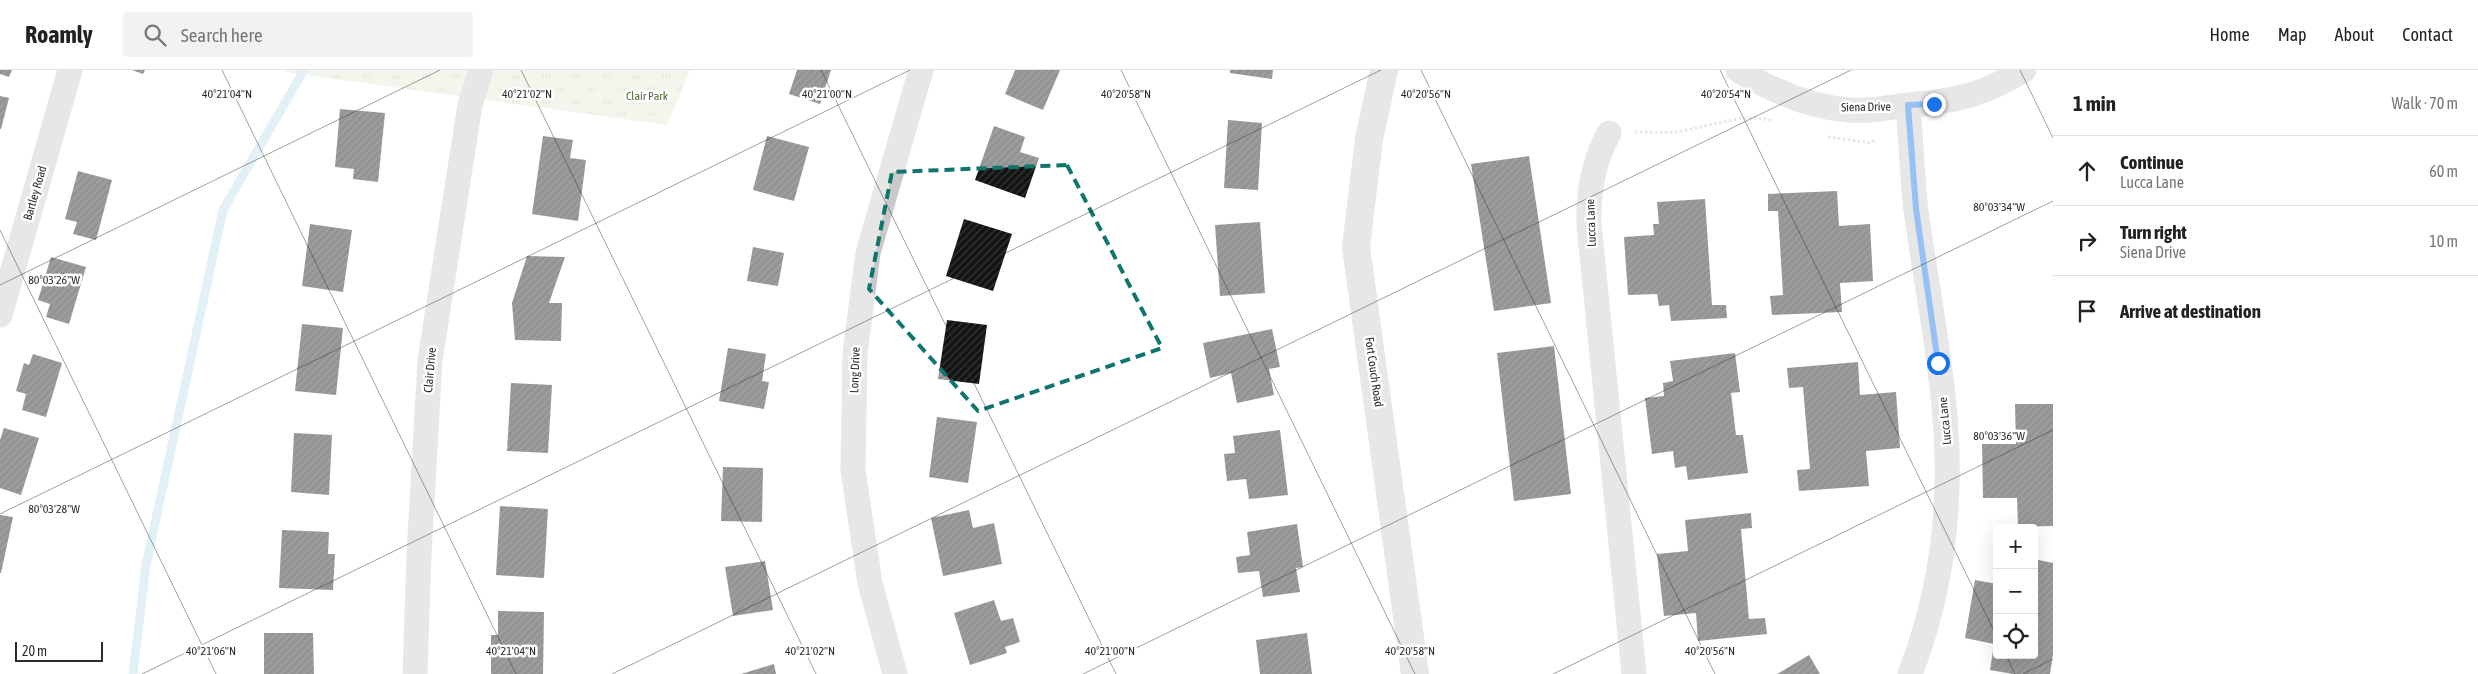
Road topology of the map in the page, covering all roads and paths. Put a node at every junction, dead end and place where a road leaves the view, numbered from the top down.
1 (70, 70) edge
2 (481, 70) edge
3 (921, 70) edge
4 (1384, 70) edge
5 (1738, 70) edge
6 (2024, 70) edge
7 (1908, 105) junction
8 (1775, 122) dead end
9 (1609, 133) joint
10 (1824, 136) dead end
11 (1874, 140) dead end
12 (0, 315) edge
13 (415, 674) edge
14 (895, 674) edge
15 (1415, 674) edge
16 (1634, 674) edge
17 (1910, 674) edge

1 - 12 street, Bartley Road
2 - 13 street, Clair Drive
3 - 14 street, Long Drive
4 - 15 street, Fort Couch Road
5 - 7 street, Siena Drive
6 - 7 street, Siena Drive
7 - 17 street, Lucca Lane
8 - 9 path
9 - 16 street, Lucca Lane
10 - 11 path

